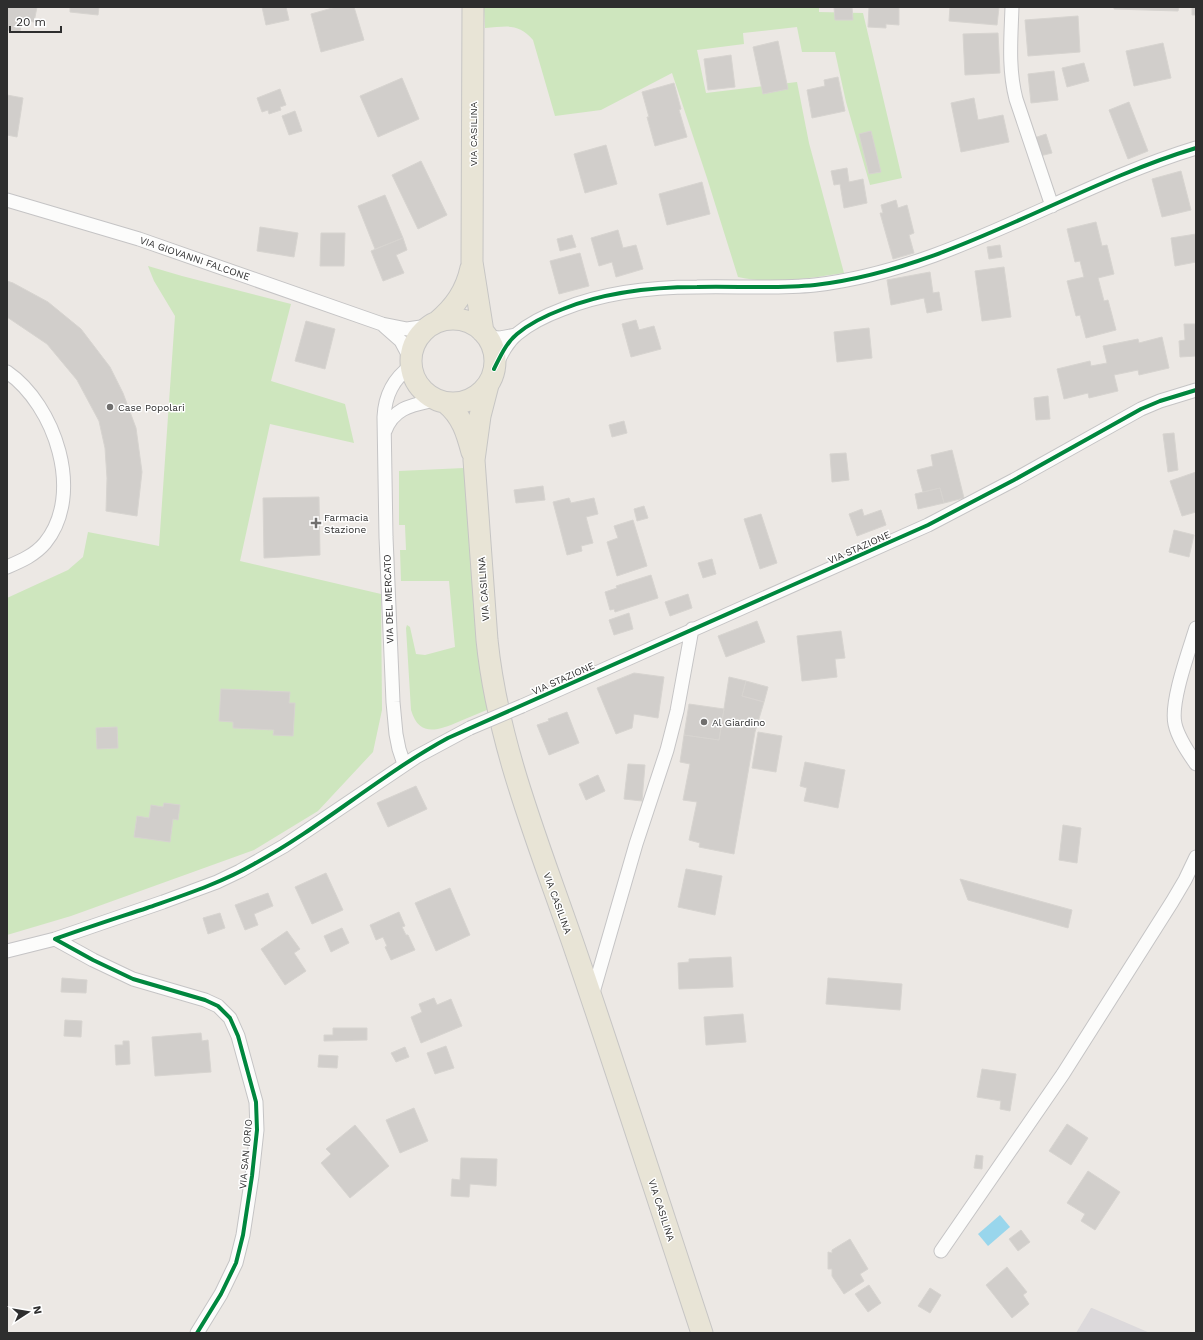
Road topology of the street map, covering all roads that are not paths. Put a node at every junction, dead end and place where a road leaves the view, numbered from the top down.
1 (473, 7) edge
2 (1012, 7) edge
3 (1196, 148) edge
4 (7, 200) edge
5 (1052, 206) junction
6 (472, 262) junction
7 (382, 324) junction
8 (433, 324) junction
9 (485, 334) junction
10 (516, 335) junction
11 (410, 362) junction
12 (7, 372) edge
13 (491, 377) junction
14 (1196, 390) edge
15 (441, 401) junction
16 (384, 433) junction
17 (474, 460) junction
18 (7, 567) edge
19 (1196, 628) edge
20 (692, 630) junction
21 (404, 764) junction
22 (1196, 764) edge
23 (1196, 857) edge
24 (55, 939) junction
25 (7, 951) edge
26 (592, 998) junction
27 (941, 1251) dead end
28 (197, 1333) edge
29 (702, 1333) edge

1 - 6 main road, VIA CASILINA
2 - 5 street
3 - 5 street
4 - 7 street, VIA GIOVANNI FALCONE
5 - 10 street
6 - 8 main road, VIA CASILINA
6 - 9 main road, VIA CASILINA
7 - 8 street, VIA GIOVANNI FALCONE
7 - 11 street, VIA GIOVANNI FALCONE
8 - 9 main road
8 - 11 main road
9 - 10 street
9 - 13 main road
10 - 13 street
11 - 15 main road
11 - 16 street, VIA DEL MERCATO
12 - 18 street
13 - 15 main road
13 - 17 main road, VIA CASILINA
14 - 20 street, VIA STAZIONE
15 - 16 street
15 - 17 main road, VIA CASILINA
16 - 21 street, VIA DEL MERCATO
17 - 26 main road, VIA CASILINA
19 - 22 street
20 - 21 street, VIA STAZIONE, bridge
20 - 26 street
21 - 24 street, VIA STAZIONE
23 - 27 street
24 - 25 street, VIA STAZIONE
24 - 28 street, VIA SAN IORIO
26 - 29 main road, VIA CASILINA

